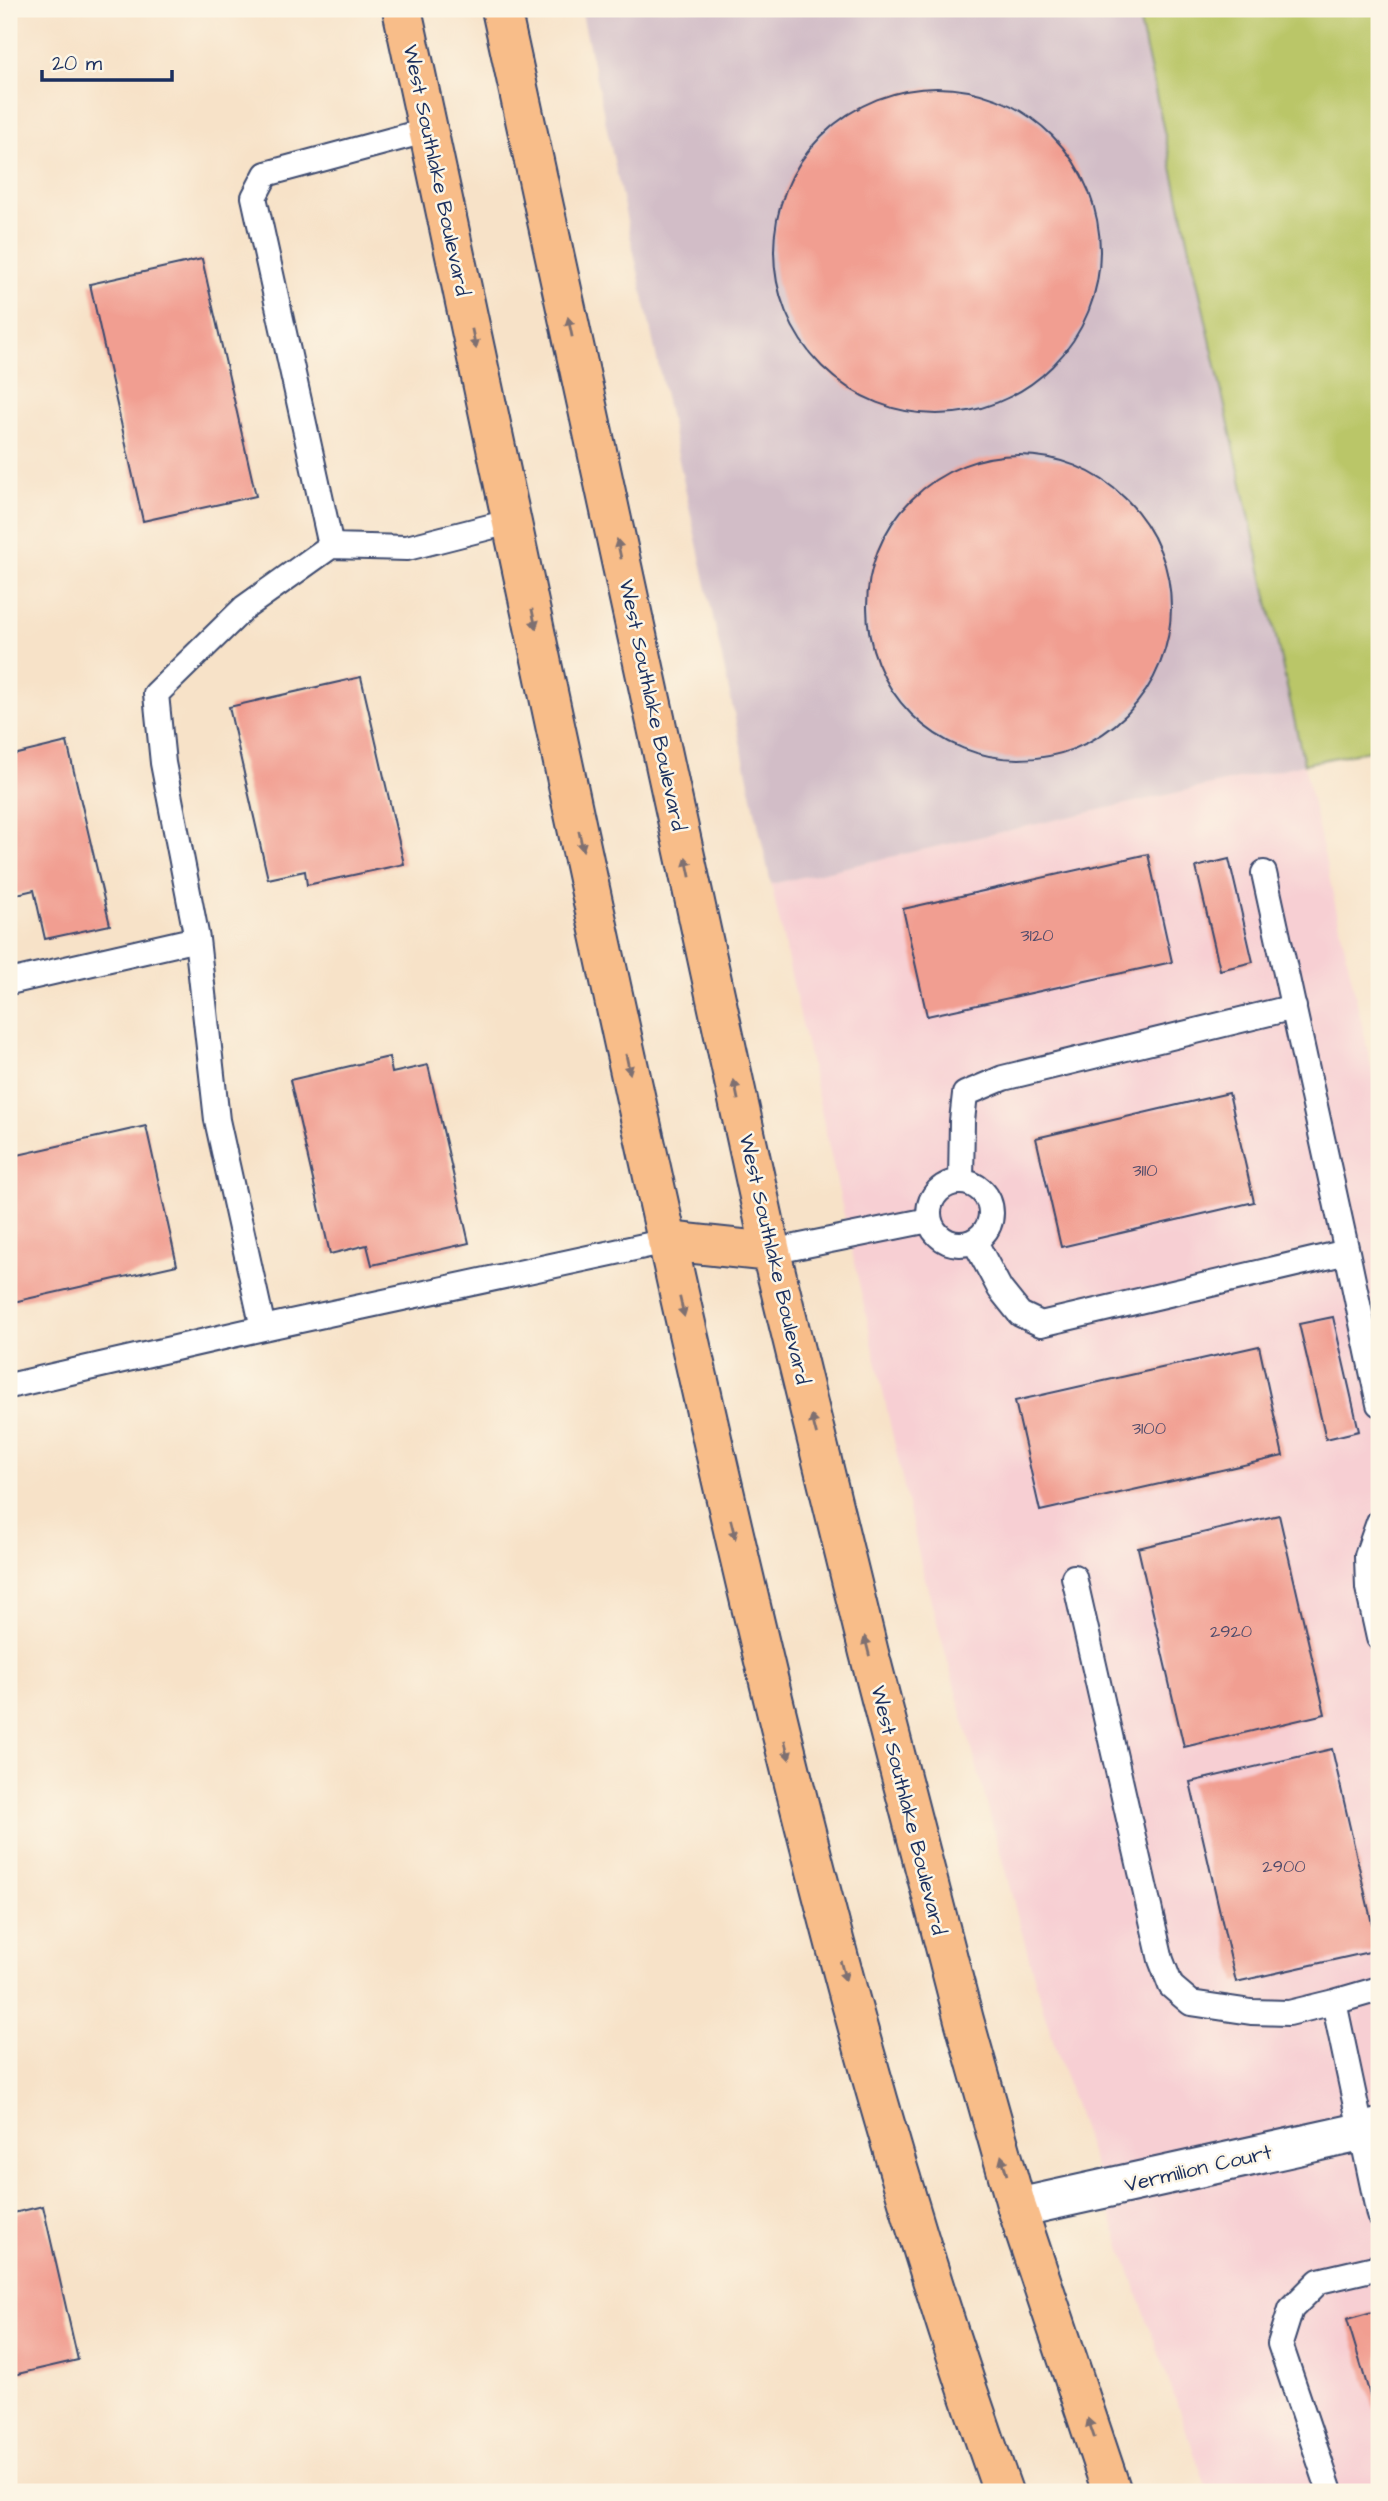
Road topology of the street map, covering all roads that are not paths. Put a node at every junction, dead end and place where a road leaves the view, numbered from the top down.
1 (402, 9) edge
2 (501, 9) edge
3 (429, 130) junction
4 (513, 522) junction
5 (331, 546) junction
6 (1264, 873) dead end
7 (197, 939) junction
8 (9, 982) edge
9 (1294, 1007) junction
10 (961, 1181) junction
11 (929, 1220) junction
12 (667, 1241) junction
13 (975, 1242) junction
14 (771, 1252) junction
15 (1347, 1252) junction
16 (263, 1328) junction
17 (9, 1386) edge
18 (1379, 1405) edge
19 (1379, 1522) edge
20 (1074, 1577) dead end
21 (1379, 1638) edge
22 (1379, 1990) edge
23 (1334, 2002) junction
24 (1370, 2130) edge
25 (1017, 2208) junction
26 (1379, 2215) edge
27 (1379, 2267) edge
28 (1003, 2492) edge
29 (1112, 2492) edge
30 (1330, 2492) edge

1 - 3 main road, West Southlake Boulevard
14 -> 2 main road, West Southlake Boulevard
3 -> 4 main road, West Southlake Boulevard
3 - 5 lane
4 - 5 lane
4 -> 12 main road, West Southlake Boulevard
5 - 7 lane
6 - 9 lane
7 - 8 lane
7 - 16 lane
9 - 10 lane
9 - 15 lane
10 - 11 lane
10 - 13 lane
11 - 13 lane
11 - 14 lane
12 - 14 main road
12 - 16 lane
12 -> 28 main road, West Southlake Boulevard
13 - 15 lane
25 -> 14 main road, West Southlake Boulevard
15 - 18 lane
16 - 17 lane
19 - 21 lane
20 - 23 lane
22 - 23 lane
23 - 24 lane
24 - 25 street, Vermilion Court
24 - 26 lane
29 -> 25 main road, West Southlake Boulevard
27 - 30 lane

